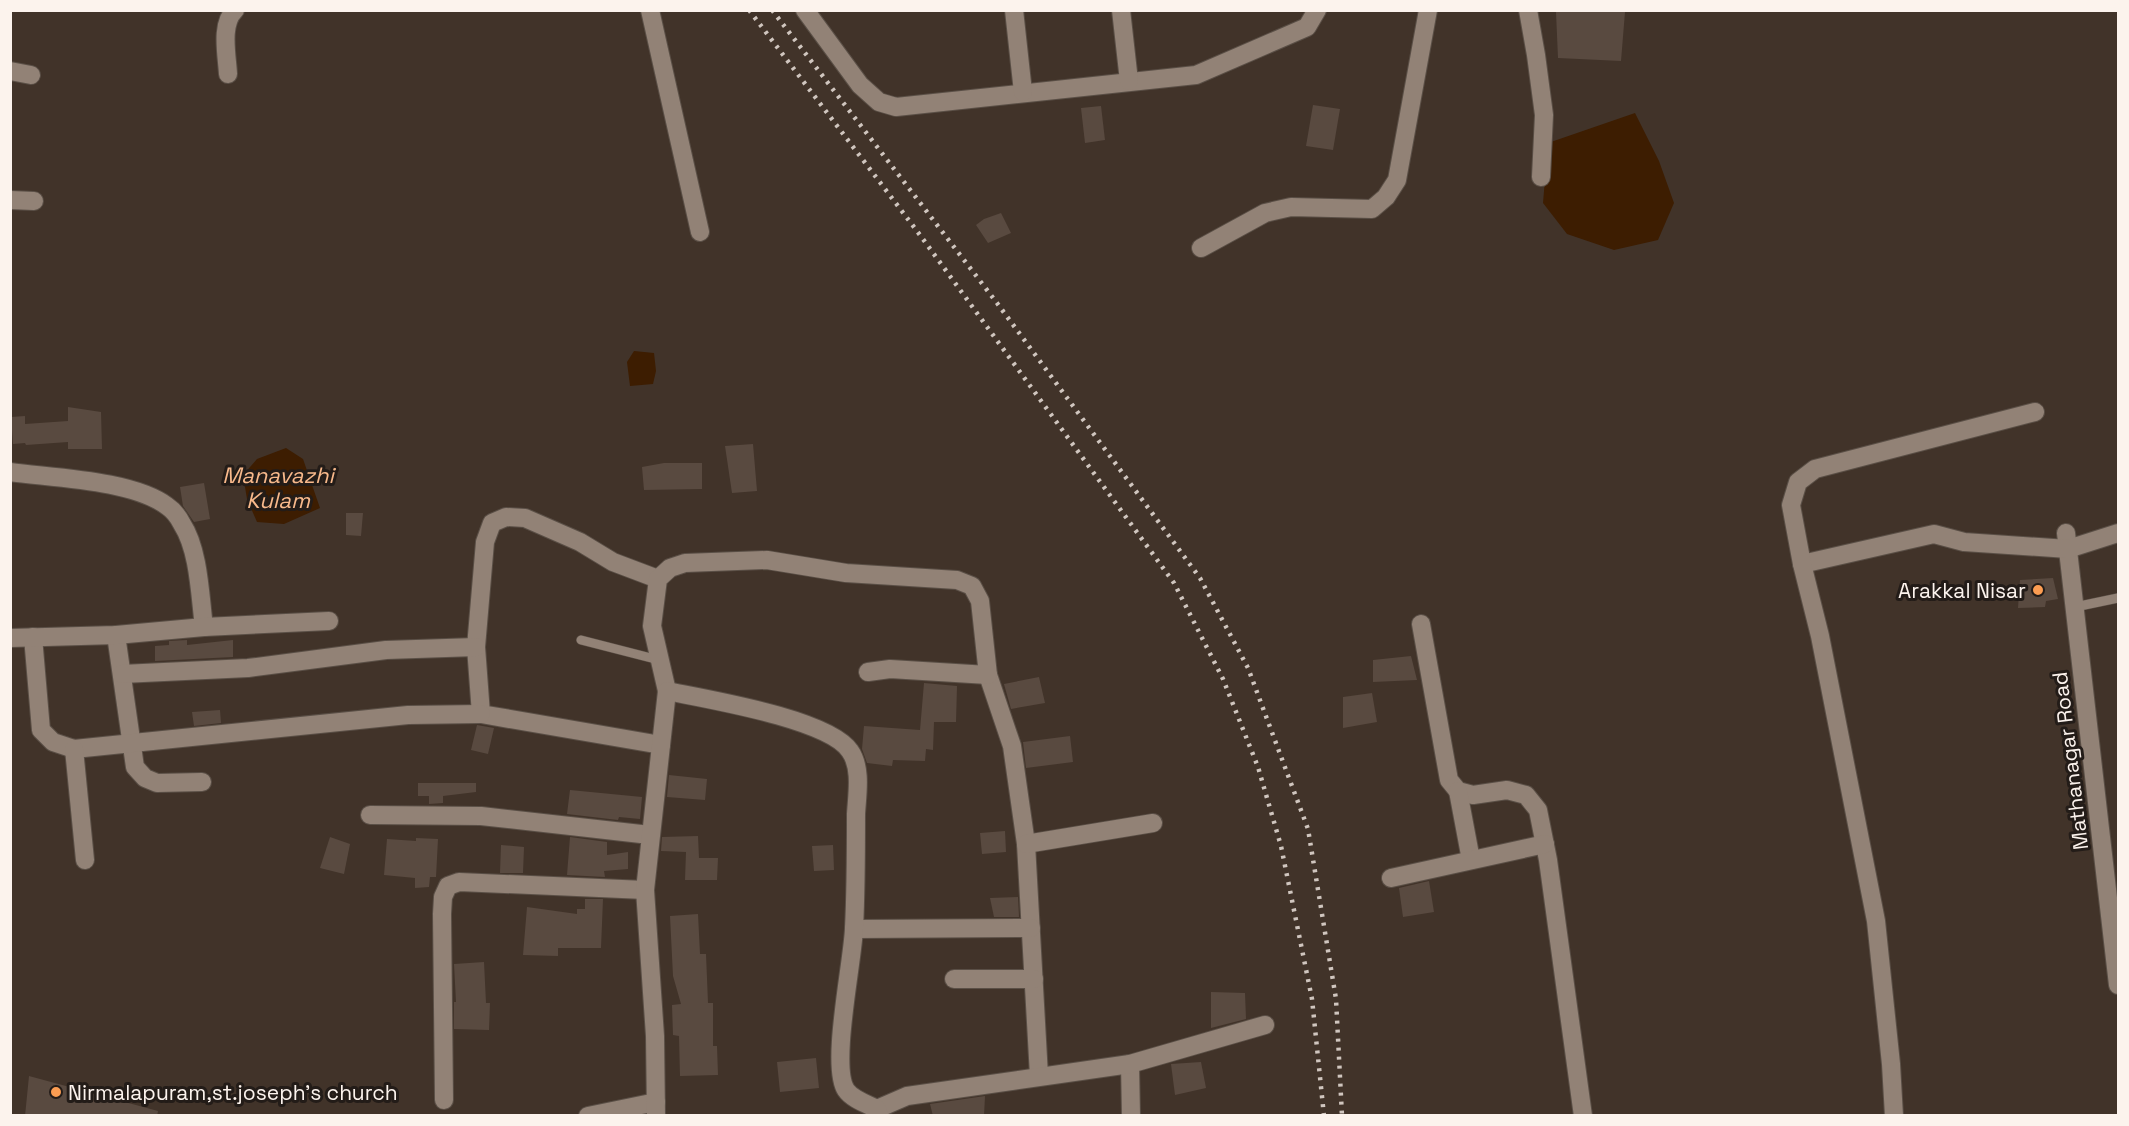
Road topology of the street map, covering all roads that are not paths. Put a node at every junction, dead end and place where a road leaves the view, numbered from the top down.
1 (235, 10) edge
2 (650, 10) edge
3 (805, 10) edge
4 (1014, 10) edge
5 (1122, 10) edge
6 (1317, 10) edge
7 (1428, 10) edge
8 (1528, 10) edge
9 (10, 71) edge
10 (228, 74) dead end
11 (31, 75) dead end
12 (1129, 81) junction
13 (1023, 93) junction
14 (1541, 177) dead end
15 (10, 200) edge
16 (34, 201) dead end
17 (700, 232) dead end
18 (1201, 248) dead end
19 (2035, 412) dead end
20 (10, 472) edge
21 (2118, 533) edge
22 (2067, 541) junction
23 (1802, 564) junction
24 (658, 579) junction
25 (2118, 598) edge
26 (2075, 607) junction
27 (329, 621) dead end
28 (1421, 624) dead end
29 (204, 627) junction
30 (116, 636) junction
31 (33, 637) junction
32 (10, 638) edge
33 (580, 640) dead end
34 (476, 646) junction
35 (660, 660) junction
36 (868, 672) dead end
37 (122, 674) junction
38 (988, 675) junction
39 (667, 691) junction
40 (481, 714) junction
41 (132, 744) junction
42 (661, 745) junction
43 (74, 749) junction
44 (202, 782) dead end
45 (1458, 791) junction
46 (370, 815) dead end
47 (1153, 823) dead end
48 (650, 835) junction
49 (1026, 844) junction
50 (1545, 844) junction
51 (85, 860) dead end
52 (1471, 860) junction
53 (1391, 878) dead end
54 (645, 890) junction
55 (1031, 928) junction
56 (854, 929) junction
57 (954, 979) dead end
58 (1034, 979) junction
59 (2118, 985) edge
60 (1265, 1025) dead end
61 (1130, 1064) junction
62 (1039, 1076) junction
63 (444, 1100) dead end
64 (656, 1109) edge
65 (878, 1112) edge
66 (588, 1116) edge
67 (1131, 1116) edge
68 (1583, 1116) edge
69 (1894, 1116) edge

1 - 10 street
2 - 17 street
3 - 13 street
4 - 13 street
5 - 12 street
6 - 12 street
7 - 18 street
8 - 14 street
9 - 11 street
12 - 13 street
15 - 16 street
19 - 23 street
20 - 29 street
21 - 22 street
22 - 23 street
22 - 26 street, Mathanagar Road
23 - 69 street
24 - 34 street
24 - 35 street
24 - 38 street
25 - 26 lane
26 - 59 street, Mathanagar Road
27 - 29 street
28 - 45 street
29 - 30 street
30 - 31 street
30 - 37 street
31 - 32 street
31 - 43 street
33 - 35 lane
34 - 37 street
34 - 40 street
35 - 39 street
36 - 38 street
37 - 41 street
38 - 49 street
39 - 42 street
39 - 56 street
40 - 41 street
40 - 42 street
41 - 43 street
41 - 44 street
42 - 48 street
43 - 51 street
45 - 50 street
45 - 52 street
46 - 48 street
47 - 49 street
48 - 54 street
49 - 55 street
50 - 52 street
50 - 68 street
52 - 53 street
54 - 63 street
54 - 64 street
55 - 56 street
55 - 58 street
56 - 65 street
57 - 58 street
58 - 62 street
60 - 61 street
61 - 62 street
61 - 67 street
62 - 65 street
64 - 66 street

